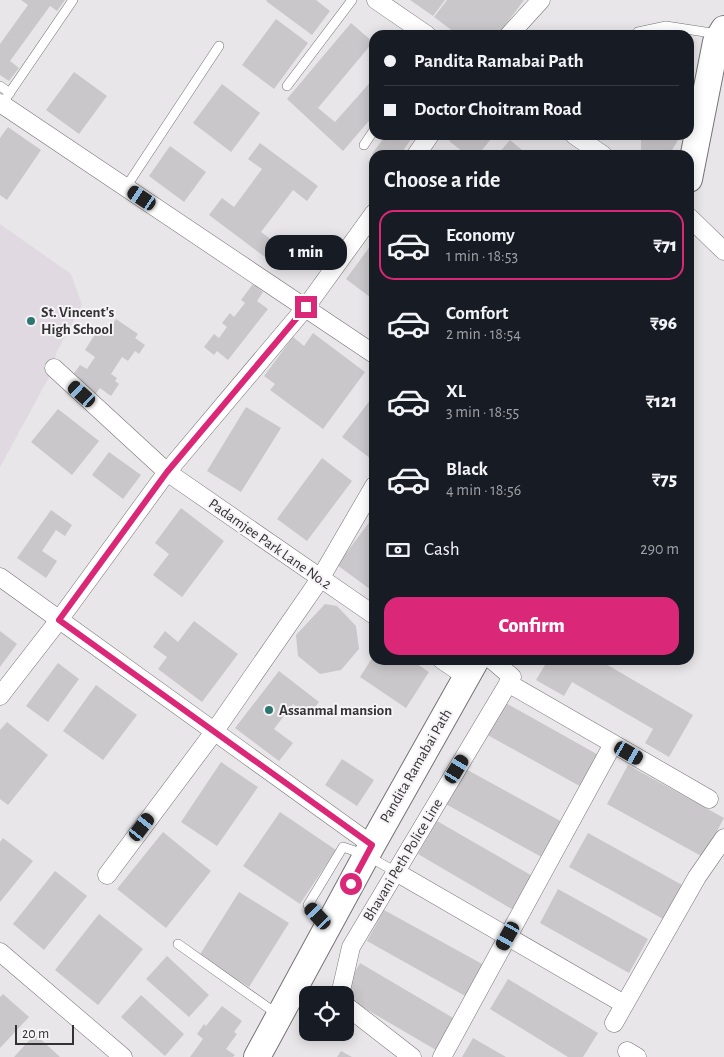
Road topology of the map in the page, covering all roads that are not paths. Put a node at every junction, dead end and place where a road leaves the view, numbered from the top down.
1 (73, 0) edge
2 (352, 0) edge
3 (376, 0) edge
4 (541, 0) edge
5 (420, 30) edge
6 (514, 30) edge
7 (647, 30) edge
8 (722, 32) edge
9 (219, 46) dead end
10 (0, 86) edge
11 (287, 86) dead end
12 (4, 100) edge
13 (369, 138) edge
14 (581, 140) edge
15 (364, 145) dead end
16 (596, 150) edge
17 (694, 154) edge
18 (126, 186) junction
19 (369, 220) edge
20 (694, 221) edge
21 (723, 247) edge
22 (306, 307) junction
23 (369, 351) edge
24 (54, 368) dead end
25 (167, 472) junction
26 (369, 495) edge
27 (0, 577) edge
28 (320, 579) junction
29 (369, 612) edge
30 (59, 620) junction
31 (458, 665) edge
32 (498, 665) edge
33 (471, 669) edge
34 (508, 683) junction
35 (0, 696) edge
36 (214, 732) junction
37 (614, 744) junction
38 (709, 799) dead end
39 (724, 838) edge
40 (369, 850) junction
41 (396, 872) junction
42 (107, 875) dead end
43 (508, 936) junction
44 (178, 944) dead end
45 (0, 952) edge
46 (342, 986) edge
47 (624, 1004) junction
48 (354, 1012) edge
49 (279, 1015) junction
50 (614, 1023) dead end
51 (123, 1057) edge
52 (257, 1057) edge
53 (412, 1057) edge
54 (442, 1057) edge

1 - 12 lane
2 - 11 lane
3 - 5 street
4 - 6 street
7 - 8 lane
8 - 17 street
9 - 18 lane
10 - 12 lane
12 - 18 street
13 - 15 lane
14 - 16 street
18 - 22 street
19 - 22 street
20 - 21 street
22 - 23 street
22 - 25 street
24 - 25 street, Padamjee Park Lane No.2
25 - 28 street, Padamjee Park Lane No.2
25 - 30 street
26 - 28 street
27 - 30 street
28 - 29 street, Padamjee Park Lane No.2
28 - 36 street
30 - 35 street
30 - 36 street
31 - 33 street
32 - 34 street
33 - 40 street, Pandita Ramabai Path
34 - 37 street
34 - 41 street, Bhavani Peth Police Line
36 - 40 street
36 - 42 street
37 - 38 street
37 - 43 street
39 - 47 street
40 - 41 lane
40 - 49 street, Pandita Ramabai Path
41 - 43 street
41 - 46 street, Bhavani Peth Police Line
43 - 47 street
43 - 54 street
44 - 49 lane
45 - 51 street
47 - 50 street
48 - 53 street
49 - 52 street, Pandita Ramabai Path

